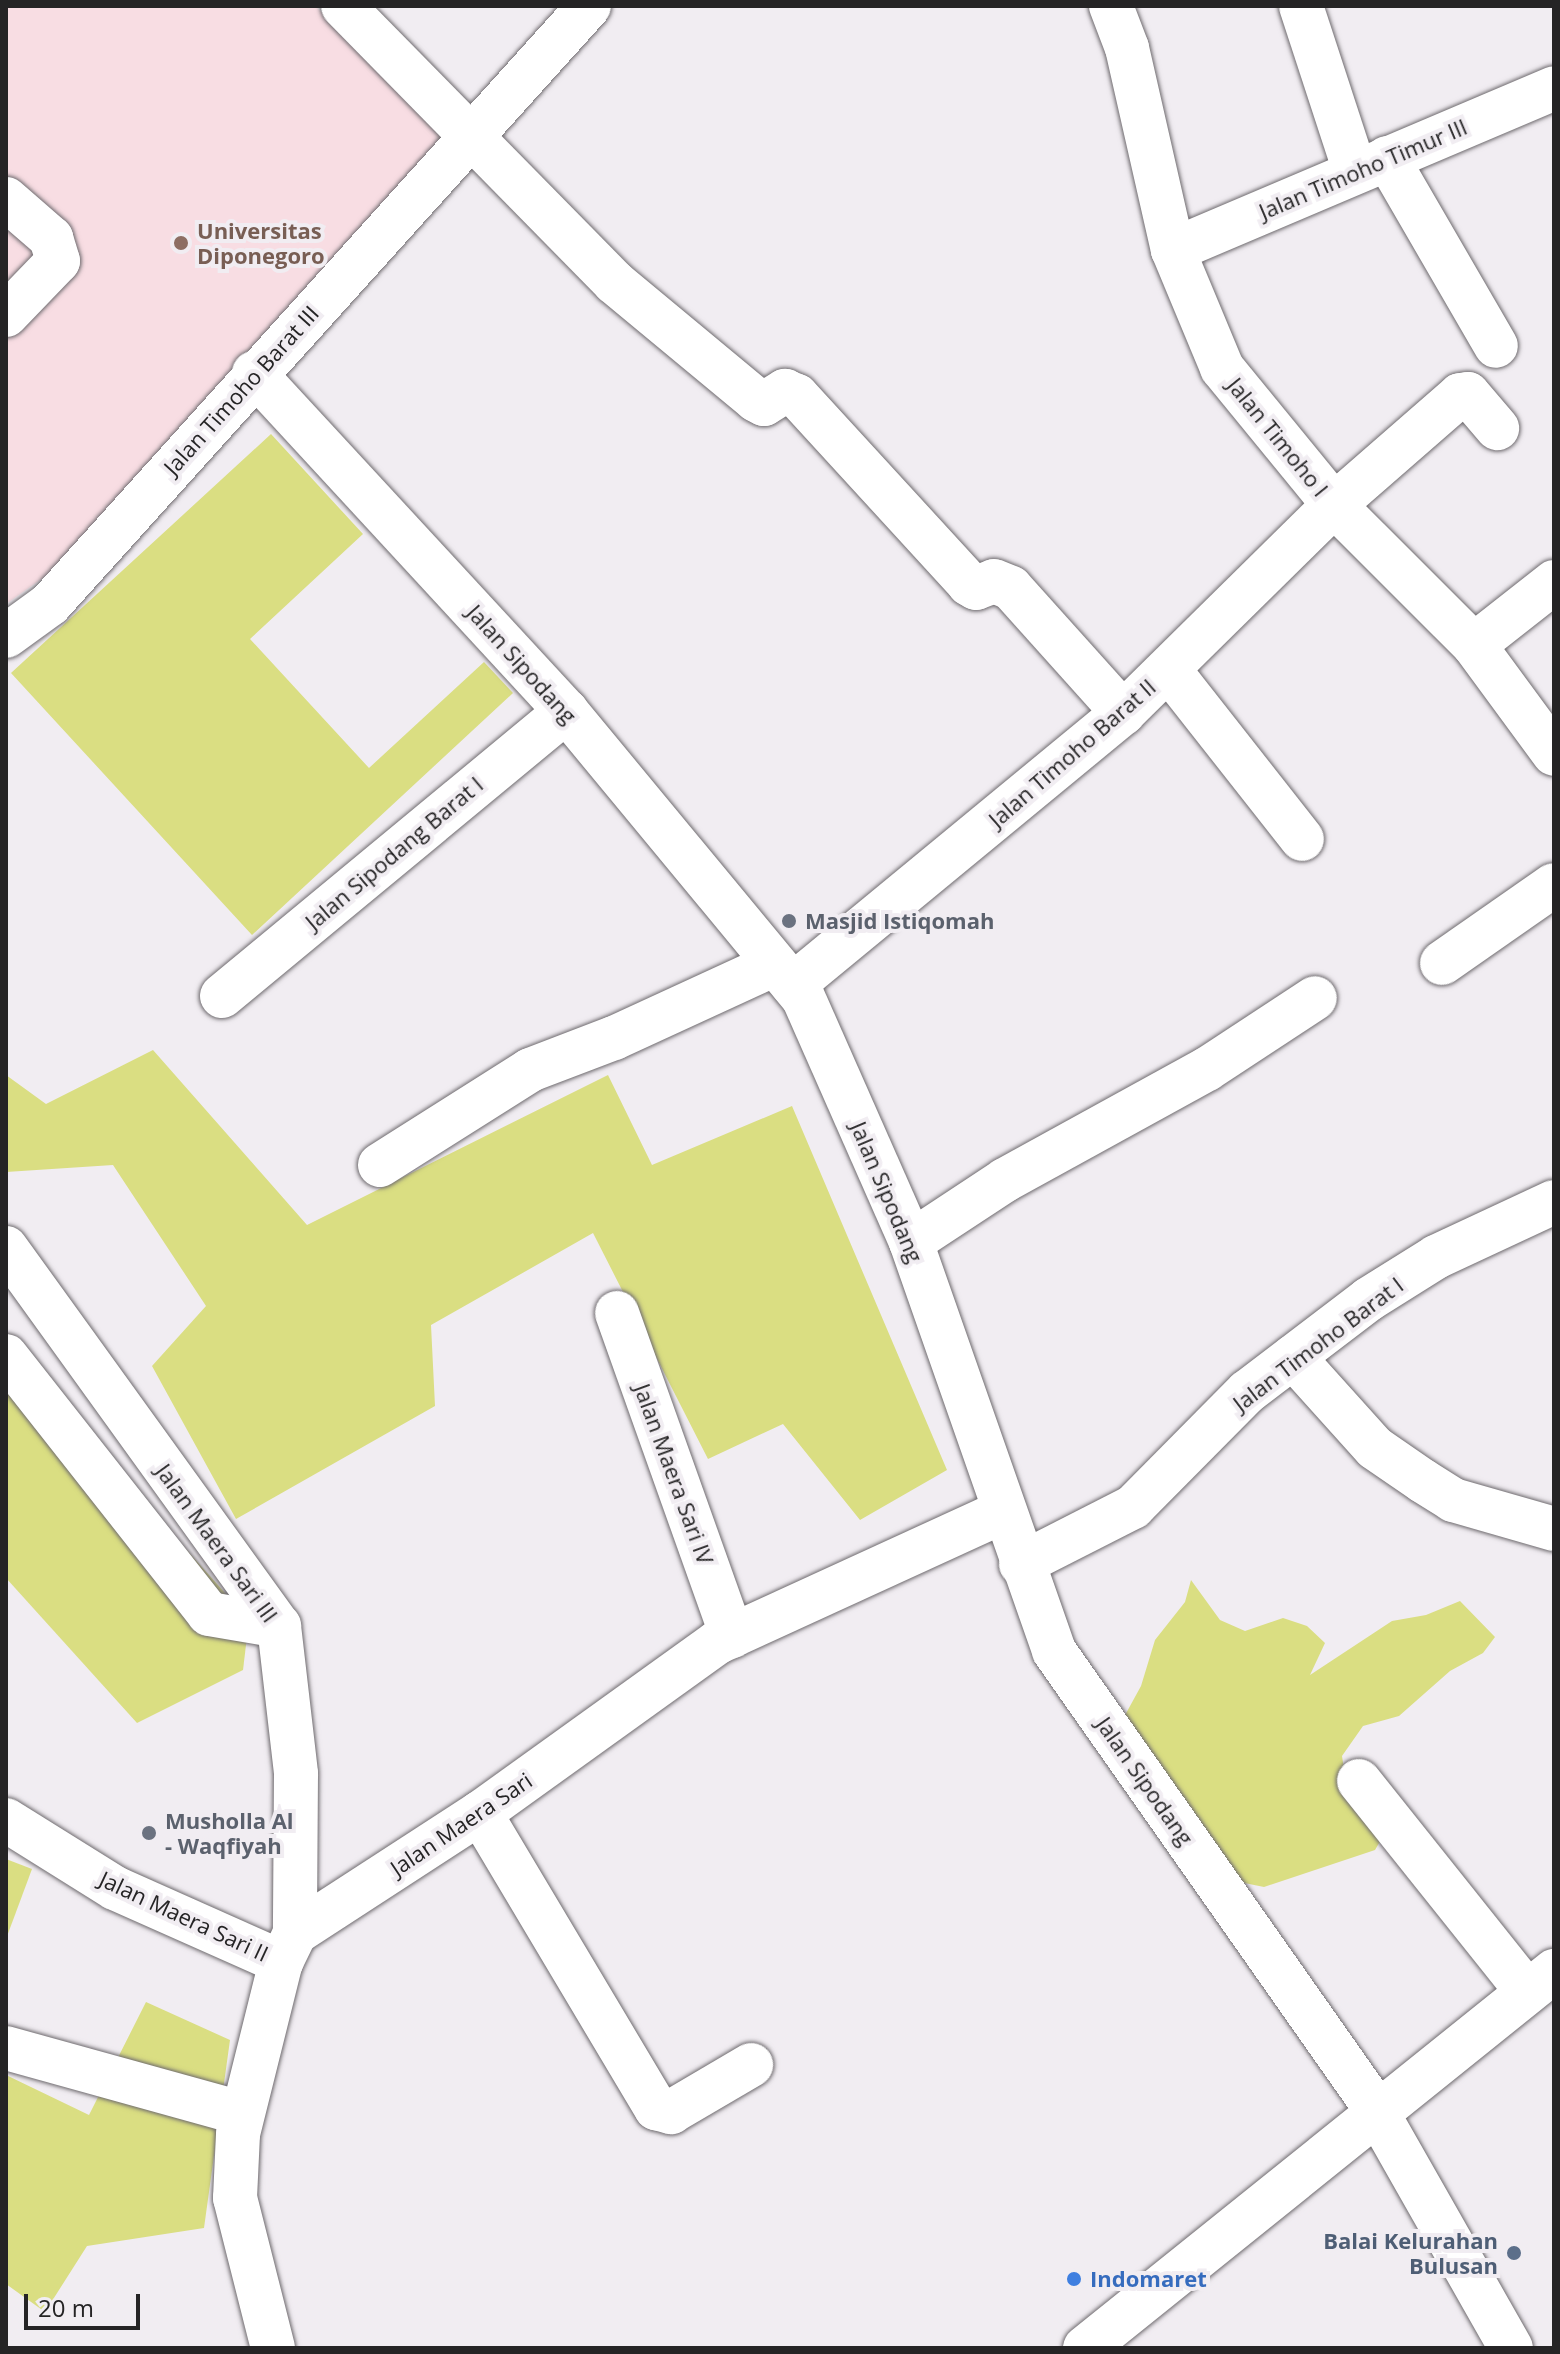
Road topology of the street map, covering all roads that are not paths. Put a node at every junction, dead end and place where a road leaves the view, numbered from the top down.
1 (343, 6) edge
2 (589, 6) edge
3 (1111, 6) edge
4 (1301, 6) edge
5 (1554, 88) edge
6 (471, 137) junction
7 (1371, 164) junction
8 (6, 199) edge
9 (1173, 250) junction
10 (6, 315) edge
11 (1496, 346) dead end
12 (254, 373) junction
13 (1497, 428) dead end
14 (1334, 505) junction
15 (1554, 582) edge
16 (6, 636) edge
17 (1474, 645) junction
18 (1169, 670) junction
19 (566, 711) junction
20 (1123, 713) junction
21 (1554, 754) edge
22 (1302, 839) dead end
23 (1554, 885) edge
24 (1442, 963) dead end
25 (783, 975) junction
26 (222, 996) dead end
27 (1315, 998) dead end
28 (380, 1165) dead end
29 (1554, 1202) edge
30 (911, 1242) junction
31 (6, 1248) edge
32 (617, 1313) dead end
33 (6, 1356) edge
34 (1293, 1357) junction
35 (1002, 1512) junction
36 (1554, 1529) edge
37 (1021, 1564) junction
38 (279, 1626) junction
39 (732, 1636) junction
40 (1359, 1781) dead end
41 (480, 1813) junction
42 (6, 1820) edge
43 (288, 1948) junction
44 (1540, 1980) edge
45 (6, 2048) edge
46 (751, 2065) dead end
47 (1386, 2102) junction
48 (240, 2113) junction
49 (273, 2348) edge
50 (1085, 2348) edge
51 (1511, 2348) edge

1 - 6 street
2 - 6 street, Jalan Timoho Barat III
3 - 9 street, Jalan Timoho I
4 - 7 street
5 - 7 street, Jalan Timoho Timur III
6 - 12 street, Jalan Timoho Barat III
6 - 20 street
7 - 9 street, Jalan Timoho Timur III
7 - 11 street
8 - 10 street
9 - 14 street, Jalan Timoho I
12 - 16 street, Jalan Timoho Barat III
12 - 19 street, Jalan Sipodang
13 - 14 street, Jalan Timoho Barat II
14 - 17 street, Jalan Timoho I
14 - 18 street, Jalan Timoho Barat II
15 - 17 street
17 - 21 street, Jalan Timoho I
18 - 20 street, Jalan Timoho Barat II
18 - 22 street
19 - 25 street, Jalan Sipodang
19 - 26 street, Jalan Sipodang Barat I
20 - 25 street, Jalan Timoho Barat II
23 - 24 street
25 - 28 street, Jalan Timoho Barat II
25 - 30 street, Jalan Sipodang
27 - 30 street
29 - 34 street, Jalan Timoho Barat I
30 - 35 street, Jalan Sipodang
31 - 38 street, Jalan Maera Sari III
32 - 39 street, Jalan Maera Sari IV
33 - 38 street
34 - 36 street
34 - 37 street, Jalan Timoho Barat I
35 - 37 street, Jalan Sipodang
35 - 39 street, Jalan Maera Sari
37 - 47 street, Jalan Sipodang
38 - 43 street, Jalan Maera Sari III
39 - 41 street, Jalan Maera Sari
40 - 44 street
41 - 43 street, Jalan Maera Sari
41 - 46 street
42 - 43 street, Jalan Maera Sari II
43 - 48 street
44 - 47 street
45 - 48 street
47 - 50 street
47 - 51 street, Jalan Sipodang
48 - 49 street

